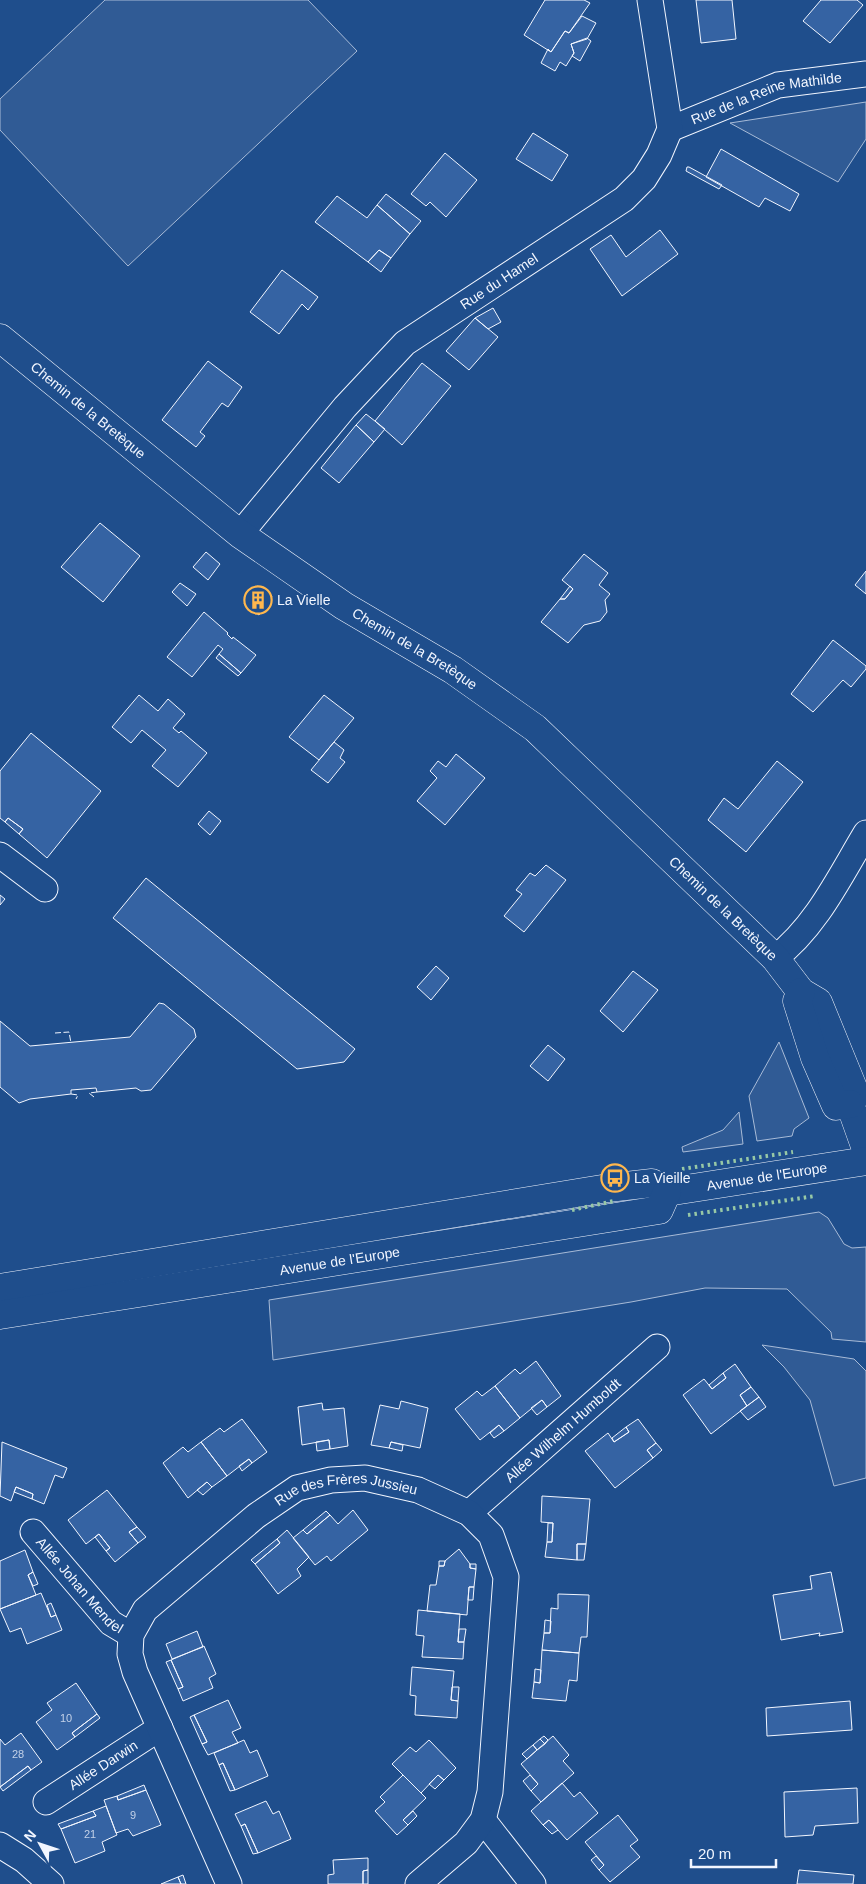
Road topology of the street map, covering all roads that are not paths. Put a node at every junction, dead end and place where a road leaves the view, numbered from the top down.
1 (650, 0) edge
2 (866, 74) edge
3 (670, 129) junction
4 (0, 338) edge
5 (240, 534) junction
6 (866, 833) edge
7 (0, 855) edge
8 (45, 890) dead end
9 (775, 958) junction
10 (866, 1150) edge
11 (866, 1161) edge
12 (667, 1192) junction
13 (0, 1288) edge
14 (0, 1314) edge
15 (657, 1347) dead end
16 (469, 1513) junction
17 (33, 1532) dead end
18 (131, 1635) junction
19 (160, 1728) junction
20 (46, 1802) dead end
21 (483, 1820) junction
22 (0, 1845) edge
23 (51, 1884) edge
24 (229, 1884) edge
25 (418, 1884) edge
26 (533, 1884) edge

1 - 3 street, Rue du Hamel
2 - 3 street, Rue de la Reine Mathilde
3 - 5 street, Rue du Hamel
4 - 5 main road, Chemin de la Bretèque
5 - 9 main road, Chemin de la Bretèque
6 - 9 street
7 - 8 street
9 - 10 main road, Chemin de la Bretèque
11 - 12 main road, Avenue de l'Europe
12 - 13 main road, Avenue de l'Europe
12 - 14 main road, Avenue de l'Europe
15 - 16 street, Allée Wilhelm Humboldt
16 - 18 street, Rue des Frères Jussieu
16 - 21 street, Rue des Frères Jussieu
17 - 18 street, Allée Johan Mendel
18 - 19 street, Rue des Frères Jussieu
19 - 20 street, Allée Darwin
19 - 24 street, Rue des Frères Jussieu
21 - 25 street, Rue des Frères Jussieu
21 - 26 street
22 - 23 street

